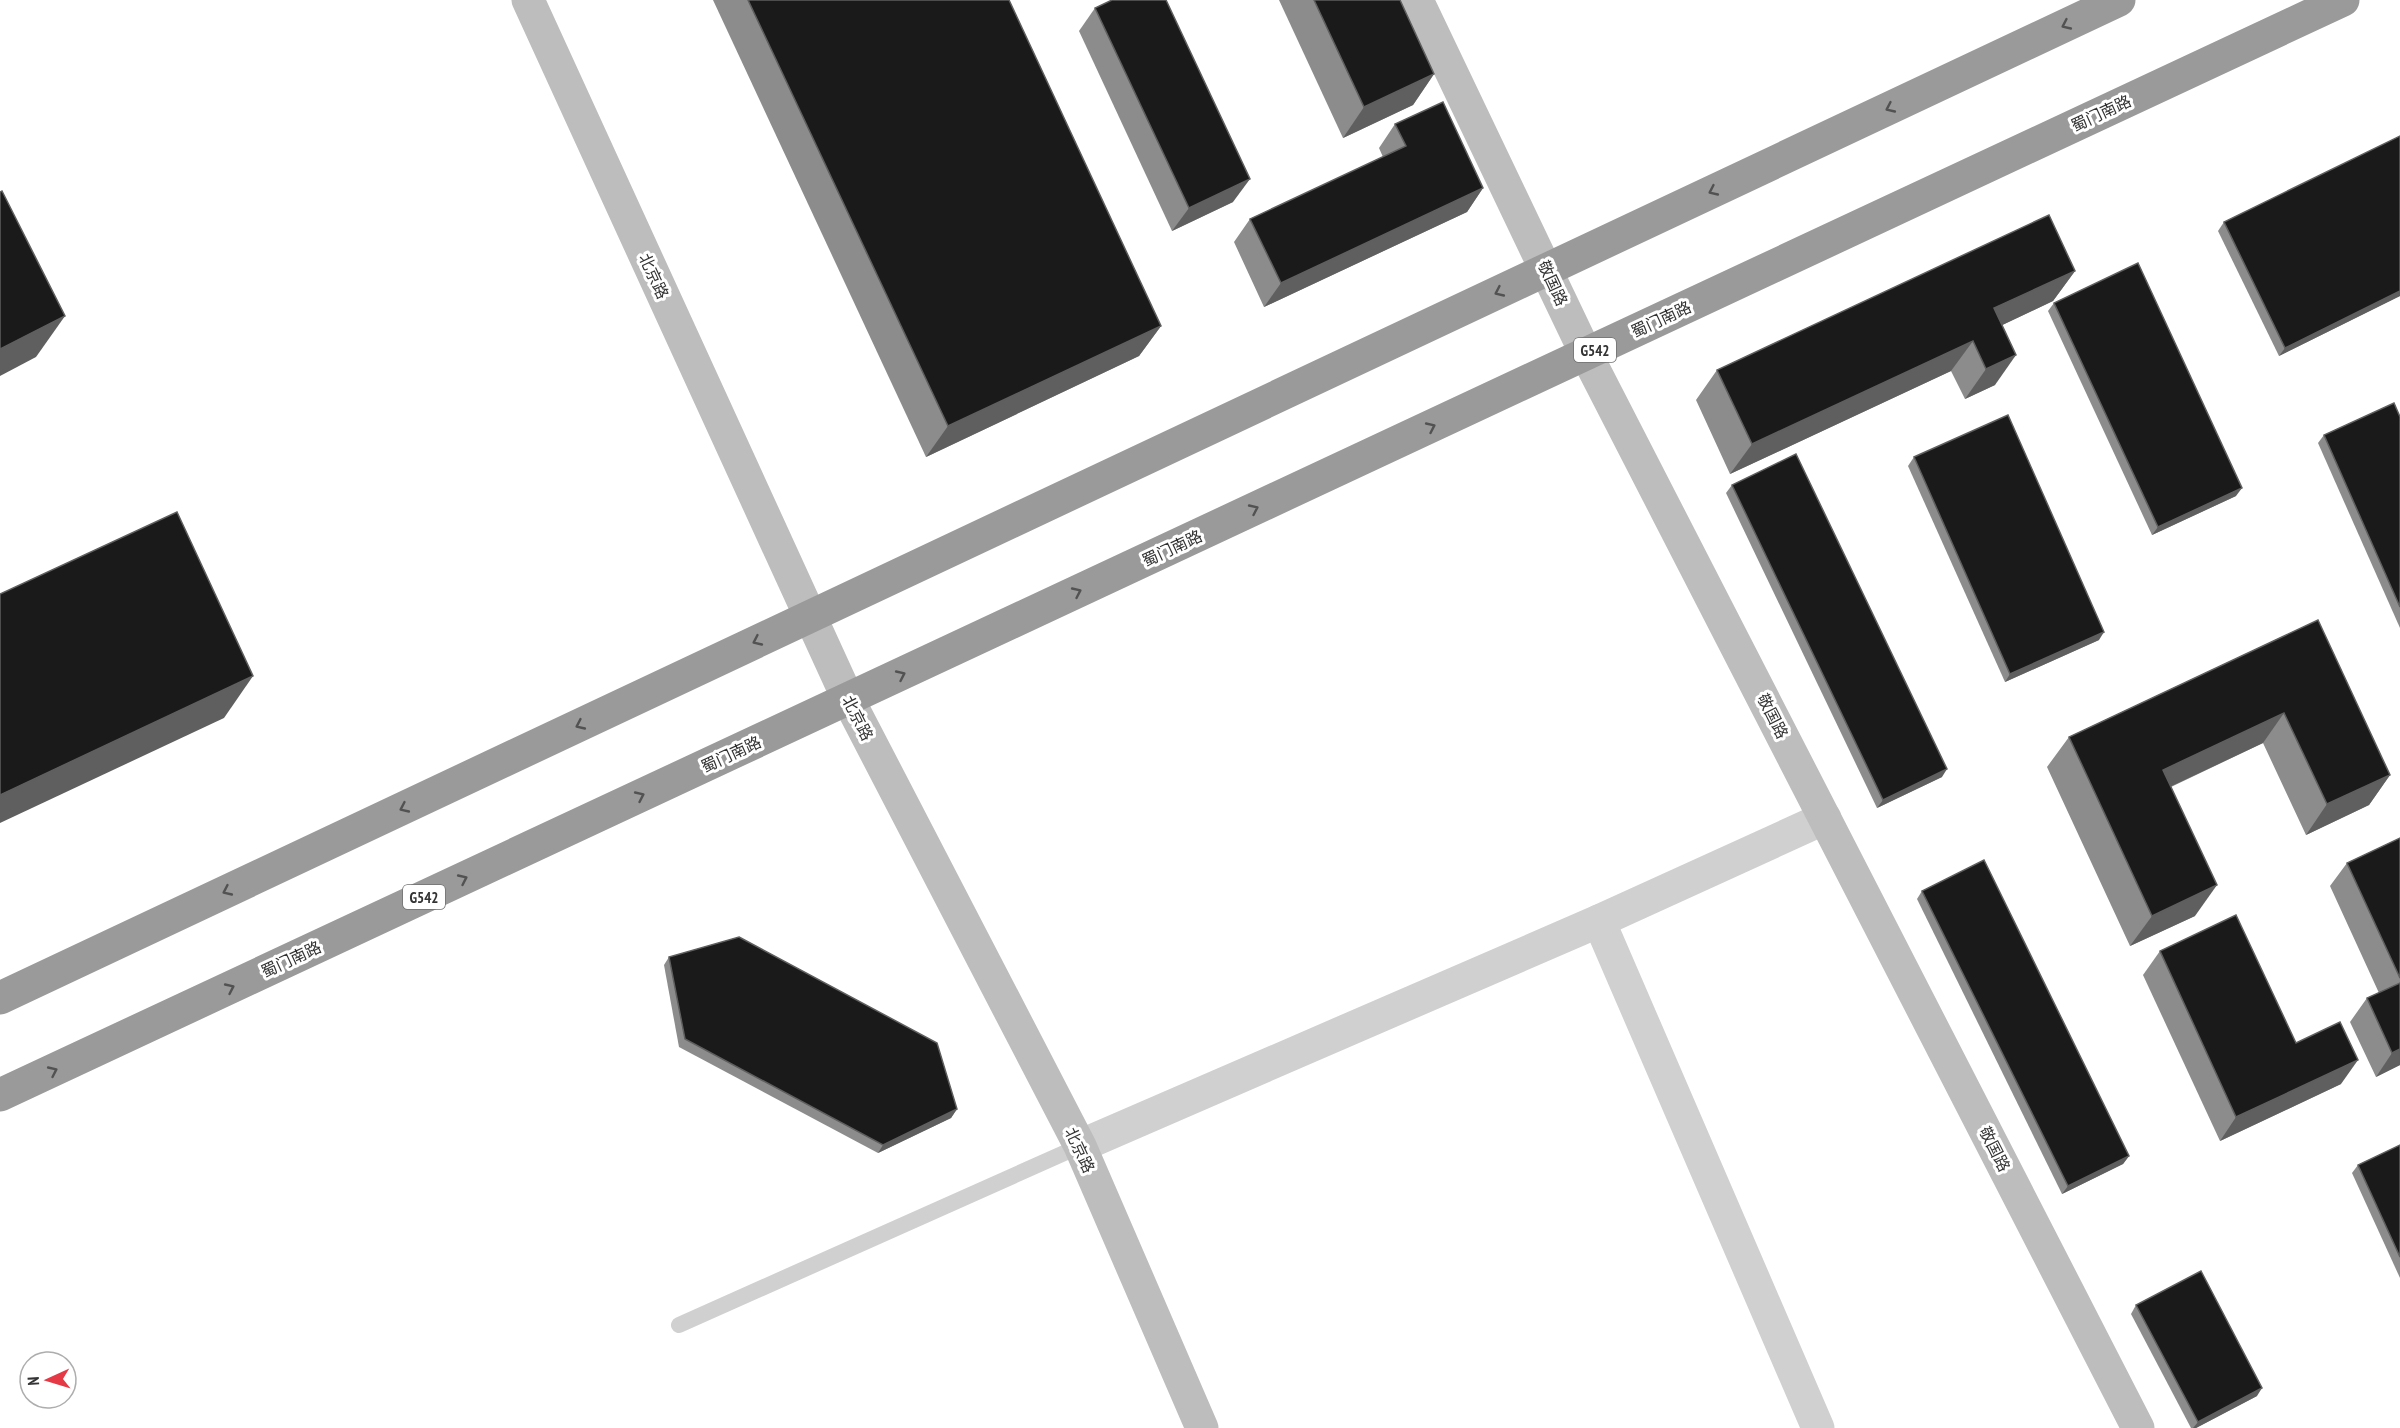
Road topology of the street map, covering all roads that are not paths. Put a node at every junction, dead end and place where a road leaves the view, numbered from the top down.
1 (528, 0) edge
2 (1417, 0) edge
3 (2119, 0) edge
4 (2343, 0) edge
5 (1546, 270) junction
6 (1586, 354) junction
7 (810, 616) junction
8 (848, 699) junction
9 (1826, 819) junction
10 (1599, 921) junction
11 (0, 998) edge
12 (0, 1095) edge
13 (1080, 1146) junction
14 (679, 1325) dead end
15 (1202, 1428) edge
16 (1818, 1428) edge
17 (2138, 1428) edge

1 - 7 street, 北京路
2 - 5 street, 敬国路
3 -> 5 highway
4 - 6 highway, 蜀门南路 / G542
5 - 6 street, 敬国路
5 -> 7 highway
8 -> 6 highway, 蜀门南路 / G542
6 - 9 street, 敬国路
7 - 8 street, 北京路
7 -> 11 highway
12 -> 8 highway, 蜀门南路 / G542
8 - 13 street, 北京路
9 - 10 street
9 - 17 street, 敬国路
10 - 13 street
10 - 16 street
13 - 14 lane
13 - 15 street, 北京路

